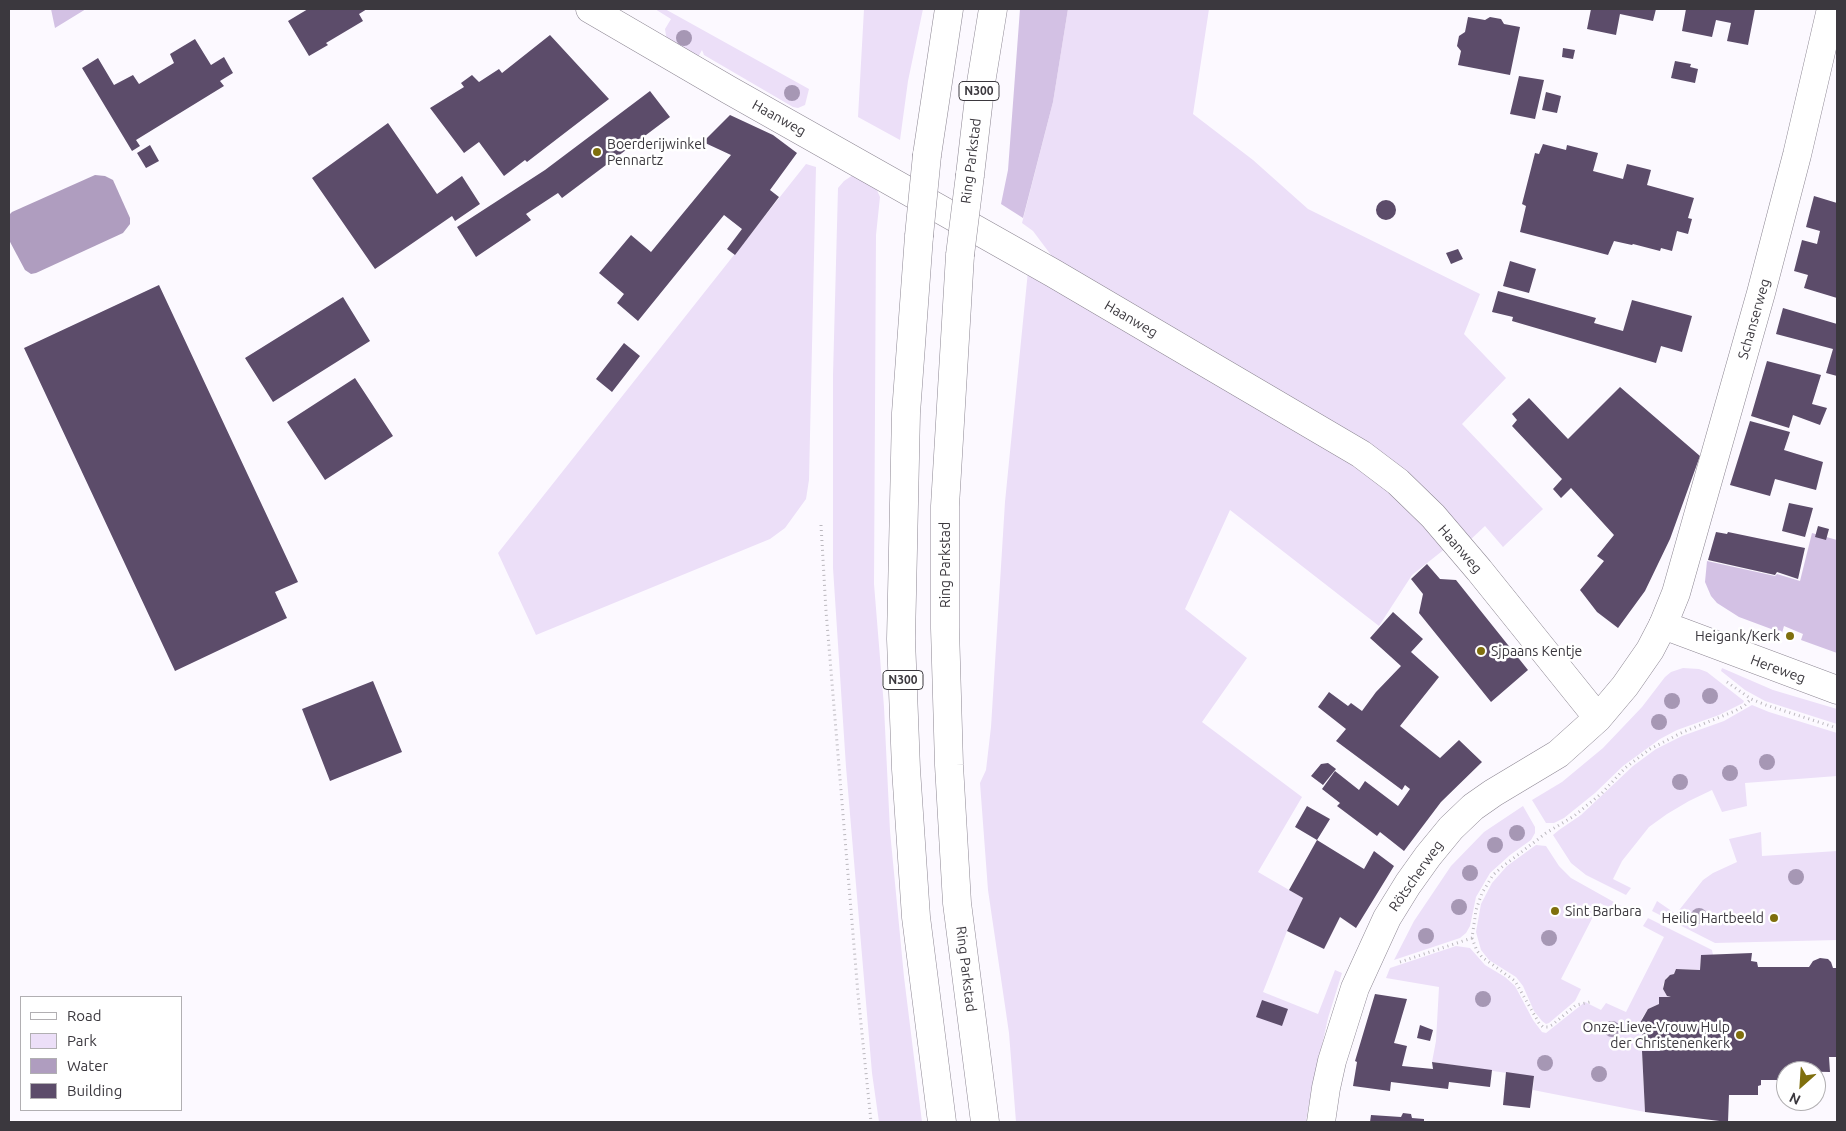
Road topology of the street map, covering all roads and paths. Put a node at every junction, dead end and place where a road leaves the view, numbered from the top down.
1 (590, 9) edge
2 (949, 9) edge
3 (993, 9) edge
4 (1831, 9) edge
5 (822, 525) dead end
6 (1663, 625) junction
7 (1837, 690) edge
8 (1751, 699) dead end
9 (1598, 718) junction
10 (1472, 938) junction
11 (1370, 954) junction
12 (1590, 1002) dead end
13 (871, 1122) edge
14 (942, 1122) edge
15 (985, 1122) edge
16 (1321, 1122) edge

1 - 9 main road, Haanweg
2 - 14 main road, N300, bridge
3 - 15 main road, Ring Parkstad / N300, bridge
4 - 6 main road, Schanserweg
5 - 13 path
6 - 7 main road, Hereweg
6 - 9 main road, Rötscherweg
8 - 10 path
9 - 11 main road, Rötscherweg
10 - 11 path
10 - 12 path
11 - 16 main road, Rötscherweg

